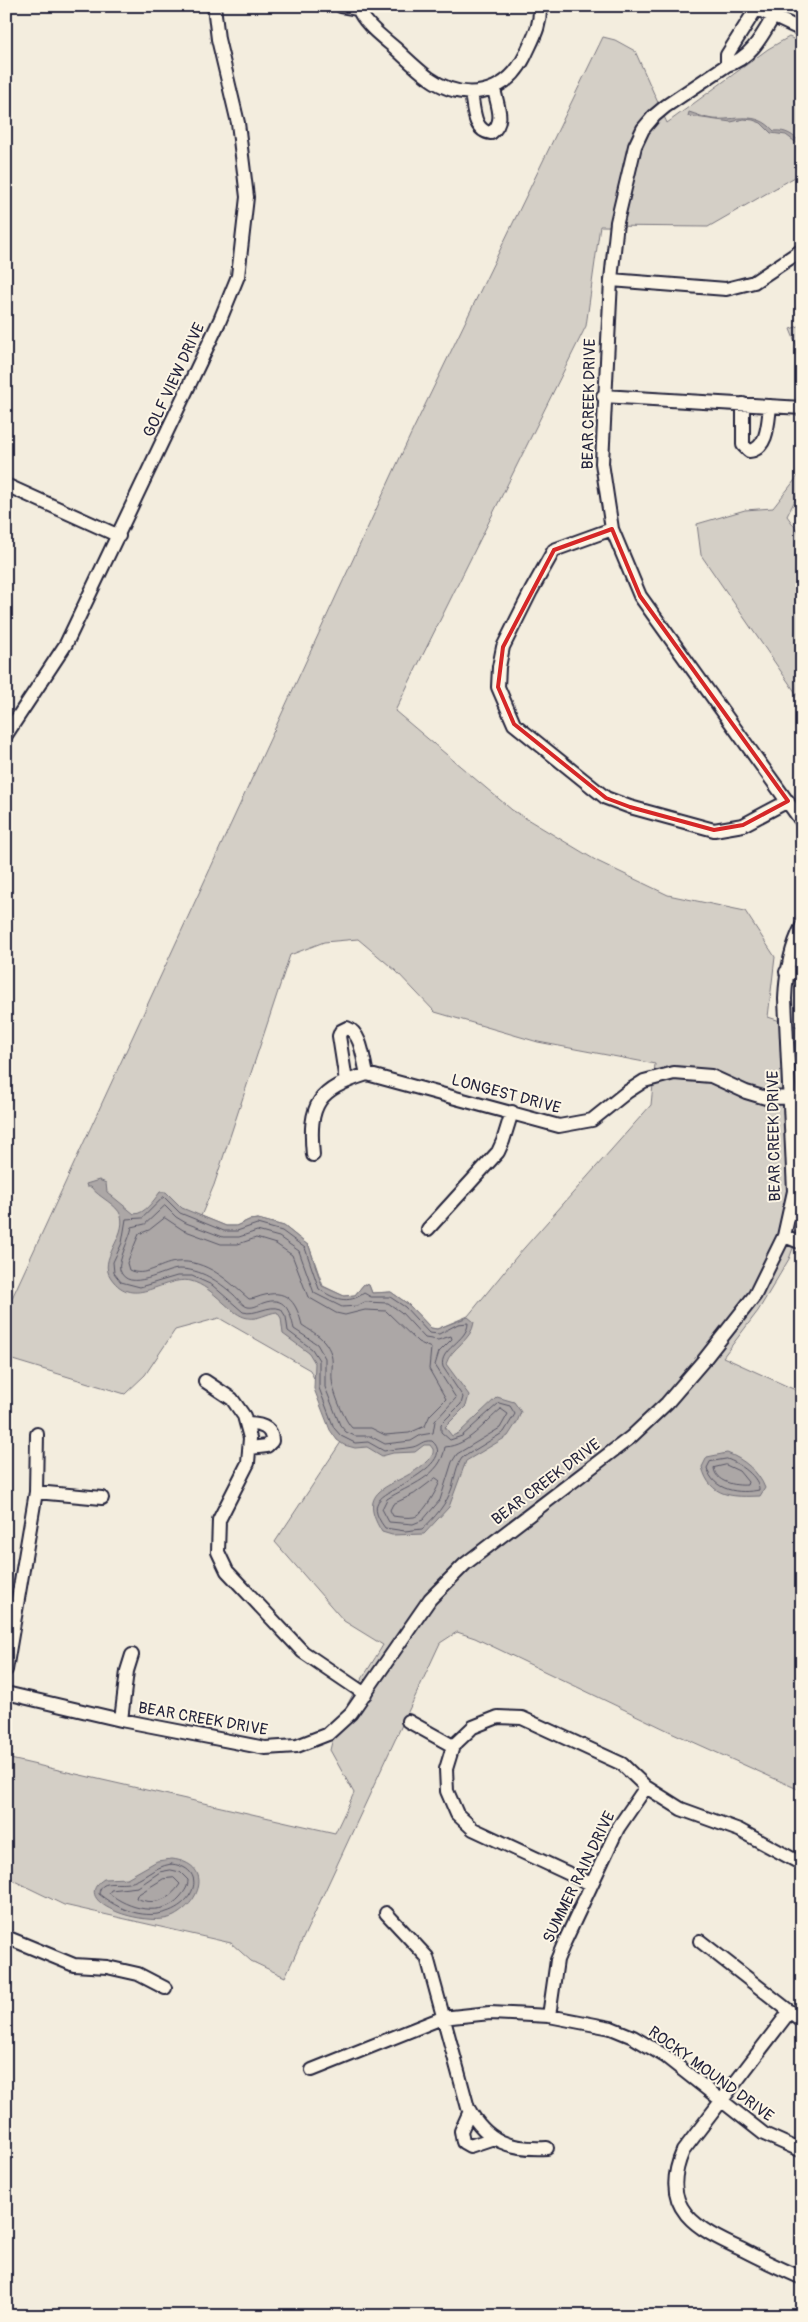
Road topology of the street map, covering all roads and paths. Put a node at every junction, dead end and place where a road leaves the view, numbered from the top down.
1 (214, 6) edge
2 (341, 6) edge
3 (540, 6) edge
4 (358, 8) edge
5 (762, 10) edge
6 (802, 30) edge
7 (727, 65) junction
8 (494, 89) junction
9 (471, 93) junction
10 (802, 250) edge
11 (611, 280) junction
12 (603, 396) junction
13 (743, 404) junction
14 (770, 406) junction
15 (802, 408) edge
16 (6, 485) edge
17 (612, 529) junction
18 (118, 536) junction
19 (6, 735) edge
20 (788, 801) junction
21 (802, 822) edge
22 (802, 926) edge
23 (786, 972) junction
24 (802, 974) edge
25 (367, 1074) junction
26 (346, 1081) junction
27 (791, 1098) junction
28 (512, 1112) junction
29 (313, 1155) dead end
30 (428, 1229) dead end
31 (784, 1236) junction
32 (802, 1243) edge
33 (205, 1381) dead end
34 (246, 1424) junction
35 (37, 1434) dead end
36 (250, 1448) junction
37 (36, 1492) junction
38 (102, 1498) dead end
39 (132, 1655) dead end
40 (6, 1670) edge
41 (6, 1693) edge
42 (365, 1694) junction
43 (121, 1720) junction
44 (408, 1721) dead end
45 (453, 1746) junction
46 (646, 1787) junction
47 (802, 1864) edge
48 (591, 1884) junction
49 (386, 1913) dead end
50 (6, 1937) edge
51 (700, 1940) dead end
52 (165, 1988) dead end
53 (790, 2011) junction
54 (550, 2016) junction
55 (442, 2018) junction
56 (802, 2021) edge
57 (312, 2070) dead end
58 (722, 2100) junction
59 (470, 2111) junction
60 (494, 2138) junction
61 (547, 2148) dead end
62 (802, 2151) edge
63 (802, 2278) edge

1 - 18 street, GOLF VIEW DRIVE
2 - 4 street
3 - 8 street
4 - 9 street
5 - 6 street
5 - 7 street
5 - 7 street, BEAR CREEK DRIVE
7 - 11 street, BEAR CREEK DRIVE
8 - 9 street
8 - 9 street
10 - 11 street
11 - 12 street, BEAR CREEK DRIVE
12 - 13 street
12 - 17 street, BEAR CREEK DRIVE
13 - 14 street
13 - 14 street
14 - 15 street
16 - 18 street
17 - 20 street, BEAR CREEK DRIVE
17 - 20 street
18 - 19 street, GOLF VIEW DRIVE
20 - 21 street, BEAR CREEK DRIVE
22 - 23 street, BEAR CREEK DRIVE
23 - 24 street
23 - 27 street, BEAR CREEK DRIVE
25 - 26 street
25 - 26 street
25 - 28 street, LONGEST DRIVE
26 - 29 street
27 - 28 street, LONGEST DRIVE
27 - 31 street, BEAR CREEK DRIVE
28 - 30 street
31 - 32 street
31 - 42 street, BEAR CREEK DRIVE
33 - 34 street
34 - 36 street
34 - 36 street
35 - 37 street
36 - 42 street
37 - 38 street
37 - 40 street
39 - 43 street
41 - 43 street, BEAR CREEK DRIVE
42 - 43 street, BEAR CREEK DRIVE
44 - 45 street
45 - 46 street
45 - 48 street
46 - 47 street
46 - 48 street, SUMMER RAIN DRIVE
48 - 54 street, SUMMER RAIN DRIVE
49 - 55 street
50 - 52 street
51 - 53 street
53 - 56 street
53 - 58 street
54 - 55 street, ROCKY MOUND DRIVE
54 - 58 street, ROCKY MOUND DRIVE
55 - 57 street, ROCKY MOUND DRIVE
55 - 59 street
58 - 62 street, ROCKY MOUND DRIVE
58 - 63 street
59 - 60 street
59 - 60 street
60 - 61 street

